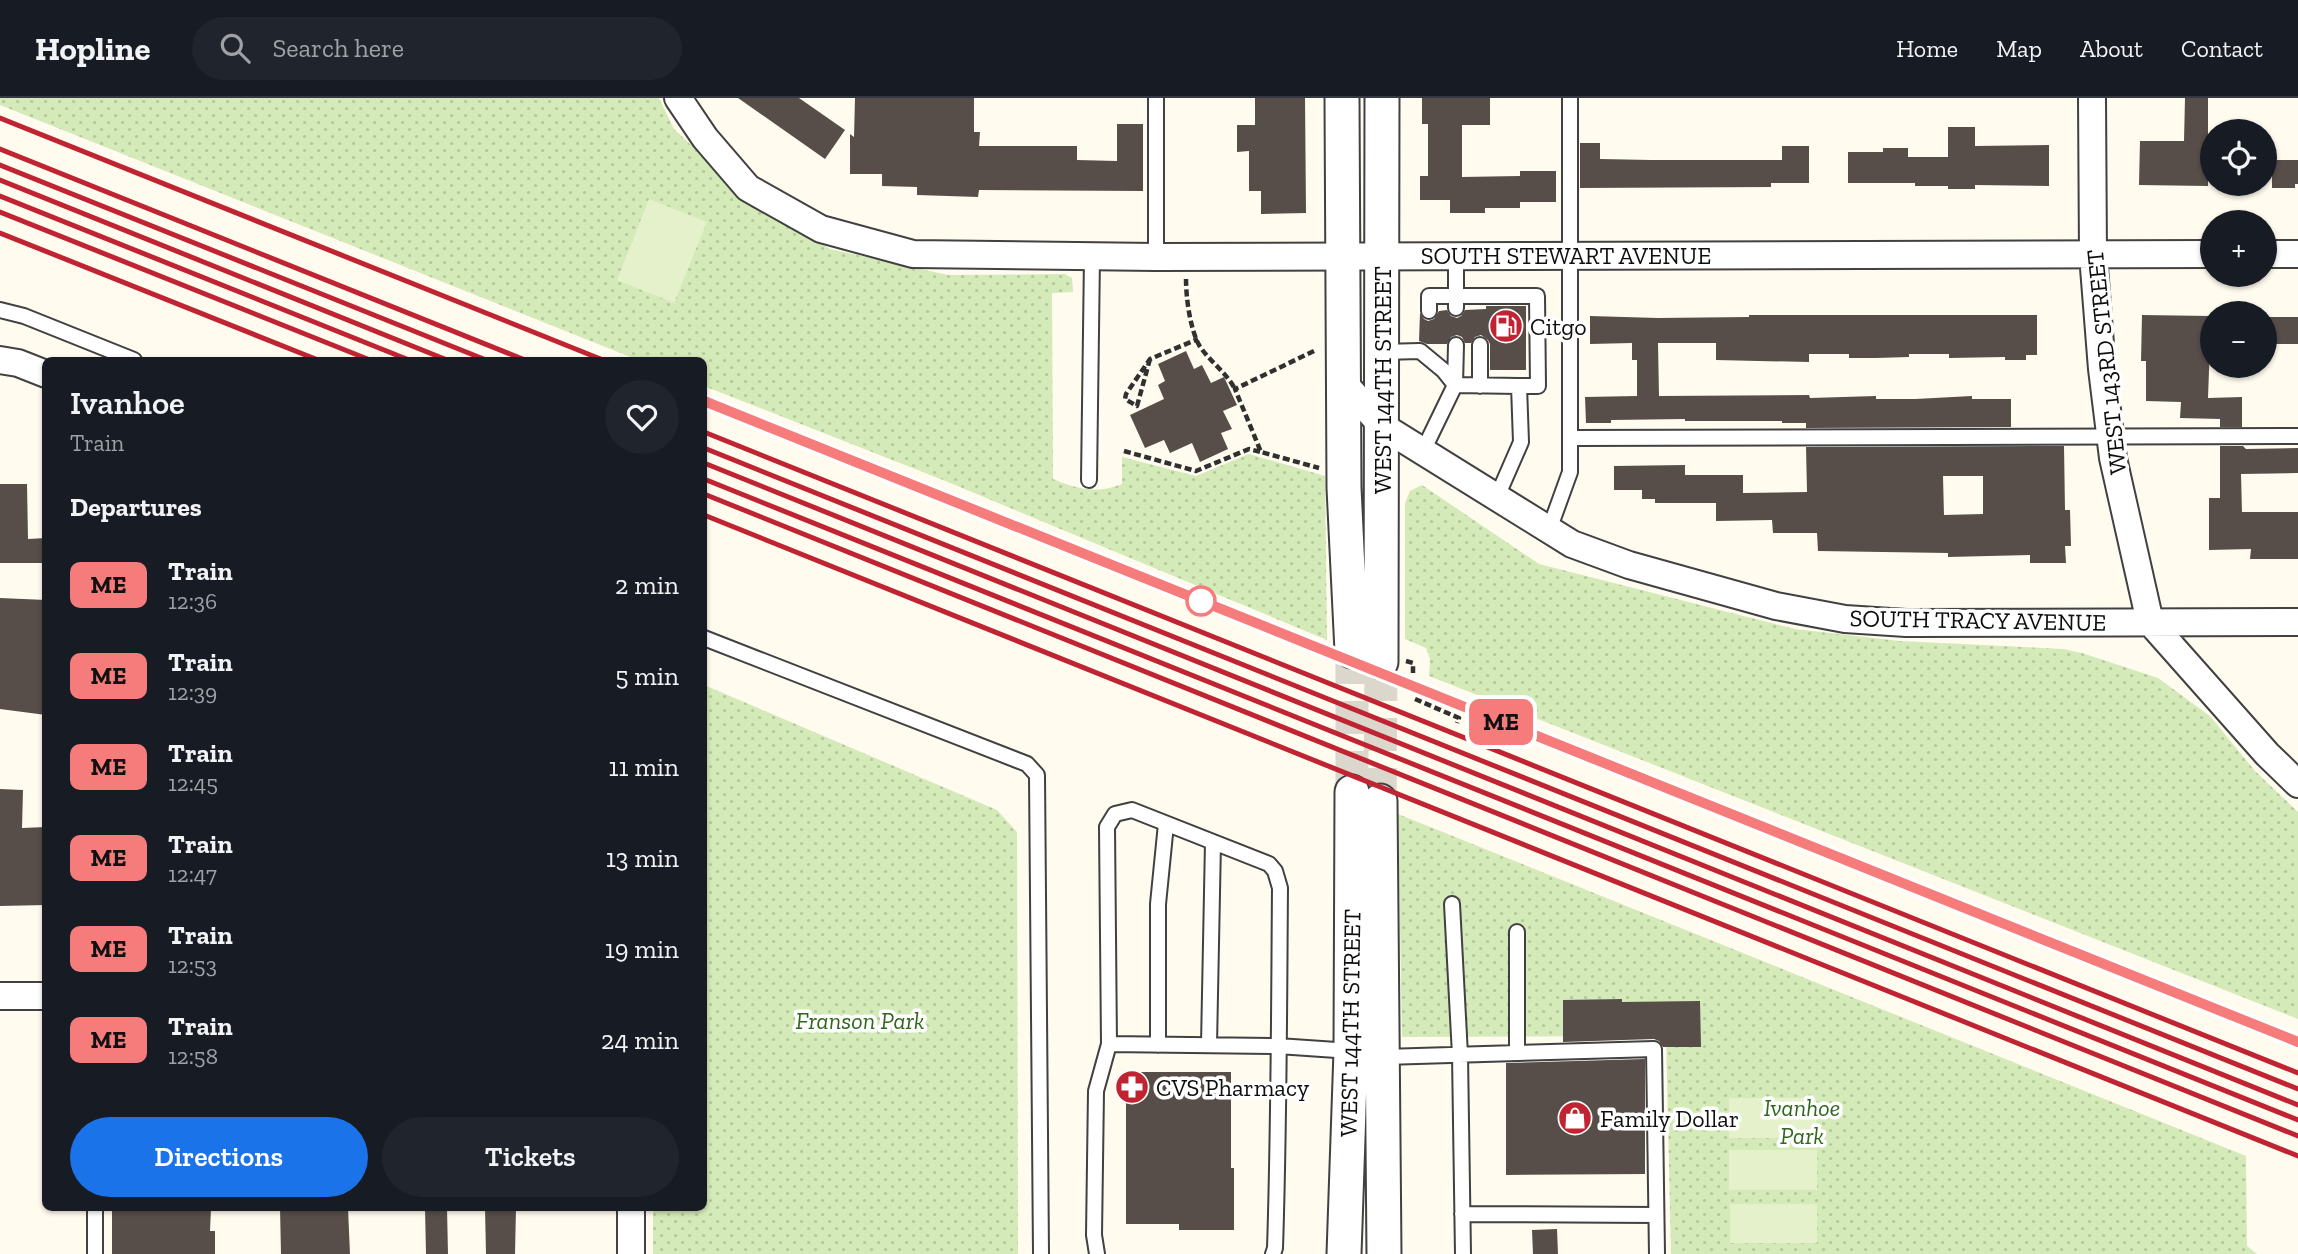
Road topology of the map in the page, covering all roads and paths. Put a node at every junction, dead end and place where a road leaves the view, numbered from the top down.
1 (678, 98) edge
2 (1156, 98) edge
3 (1342, 98) edge
4 (1382, 98) edge
5 (1570, 98) edge
6 (2092, 98) edge
7 (1455, 254) junction
8 (2200, 254) edge
9 (2277, 254) edge
10 (2298, 254) edge
11 (1343, 255) junction
12 (1382, 255) junction
13 (1571, 255) junction
14 (2093, 255) junction
15 (1092, 257) junction
16 (1156, 257) junction
17 (1186, 276) dead end
18 (1455, 302) junction
19 (0, 310) edge
20 (1429, 311) dead end
21 (1198, 339) junction
22 (1456, 345) dead end
23 (1480, 345) dead end
24 (1314, 351) dead end
25 (1382, 352) junction
26 (126, 357) edge
27 (1150, 359) junction
28 (0, 360) edge
29 (42, 372) edge
30 (1344, 383) junction
31 (1455, 385) junction
32 (1480, 386) junction
33 (1519, 386) junction
34 (1235, 389) junction
35 (1382, 426) junction
36 (2298, 436) edge
37 (1572, 438) junction
38 (2110, 438) junction
39 (1124, 451) dead end
40 (1423, 451) junction
41 (1261, 452) junction
42 (1331, 472) dead end
43 (1089, 480) dead end
44 (1497, 497) junction
45 (1549, 530) junction
46 (2150, 622) junction
47 (2298, 622) edge
48 (707, 639) edge
49 (1415, 699) dead end
50 (1457, 723) dead end
51 (2298, 784) edge
52 (1166, 824) junction
53 (1213, 842) junction
54 (1452, 904) dead end
55 (1517, 932) dead end
56 (0, 996) edge
57 (42, 996) edge
58 (1109, 1044) junction
59 (1158, 1045) junction
60 (1209, 1045) junction
61 (1278, 1046) junction
62 (1351, 1051) junction
63 (1517, 1053) junction
64 (1460, 1055) junction
65 (1384, 1057) junction
66 (95, 1211) edge
67 (631, 1211) edge
68 (1462, 1214) junction
69 (1656, 1214) junction
70 (95, 1254) edge
71 (631, 1254) edge
72 (1041, 1254) edge
73 (1097, 1254) edge
74 (1273, 1254) edge
75 (1344, 1254) edge
76 (1384, 1254) edge
77 (1463, 1254) edge
78 (1657, 1254) edge

1 - 15 street, SOUTH STEWART AVENUE
2 - 16 lane
3 - 11 street, WEST 144TH STREET
4 - 12 street, WEST 144TH STREET
5 - 13 lane
6 - 14 street, WEST 143RD STREET
7 - 12 street, SOUTH STEWART AVENUE
7 - 13 street, SOUTH STEWART AVENUE
7 - 18 lane
8 - 14 street, SOUTH STEWART AVENUE
9 - 10 street
11 - 12 street, SOUTH STEWART AVENUE
11 - 16 street, SOUTH STEWART AVENUE
11 - 30 street, WEST 144TH STREET
12 - 25 street, WEST 144TH STREET
13 - 14 street, SOUTH STEWART AVENUE
13 - 37 lane
14 - 38 street, WEST 143RD STREET
15 - 16 street, SOUTH STEWART AVENUE
15 - 43 lane
17 - 21 path
18 - 20 lane
18 - 33 lane
19 - 26 lane
21 - 27 path
21 - 34 path
22 - 31 lane
23 - 32 lane
24 - 34 path
25 - 31 lane
25 - 35 street, WEST 144TH STREET
27 - 27 path
28 - 29 street
30 - 35 street, SOUTH TRACY AVENUE
30 - 35 street, WEST 144TH STREET
31 - 32 lane
31 - 40 lane
32 - 33 lane
33 - 44 lane
34 - 41 path
35 - 40 street, SOUTH TRACY AVENUE
36 - 38 lane
37 - 38 lane
37 - 45 lane
38 - 46 street, WEST 143RD STREET
39 - 41 path
40 - 44 street, SOUTH TRACY AVENUE
41 - 42 path
44 - 45 street, SOUTH TRACY AVENUE
45 - 46 street, SOUTH TRACY AVENUE
46 - 47 street, SOUTH TRACY AVENUE
46 - 51 street
48 - 72 lane
49 - 50 path
52 - 53 lane
52 - 58 lane
52 - 59 lane
53 - 60 lane
53 - 61 lane
54 - 64 lane
55 - 63 lane
56 - 57 street
58 - 59 lane
58 - 73 lane
59 - 60 lane
60 - 61 lane
61 - 62 lane
61 - 74 lane
62 - 65 street
62 - 65 street, WEST 144TH STREET
62 - 75 street, WEST 144TH STREET
63 - 64 lane
63 - 69 lane
64 - 65 lane
64 - 68 lane
65 - 76 street, WEST 144TH STREET
66 - 70 lane
67 - 71 street
68 - 69 lane
68 - 77 lane
69 - 78 lane

